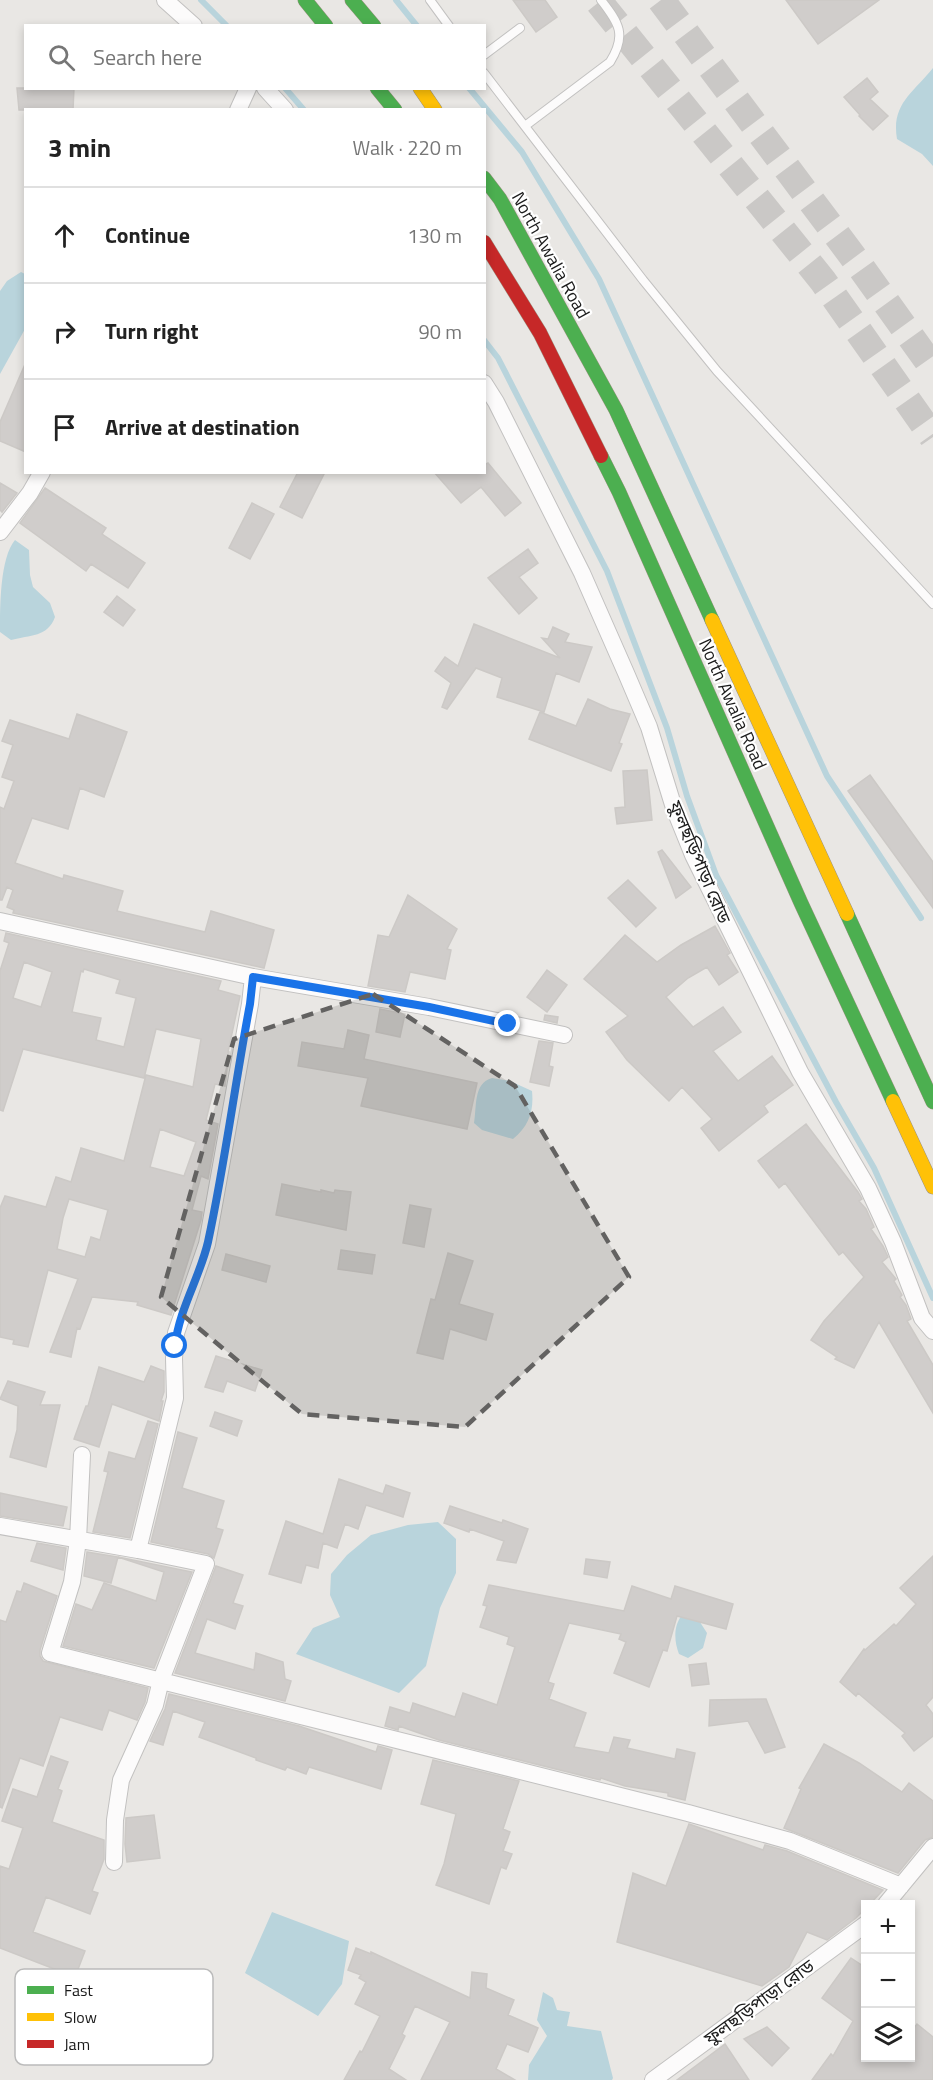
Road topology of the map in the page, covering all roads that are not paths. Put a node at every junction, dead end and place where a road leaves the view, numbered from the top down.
1 (165, 0) edge
2 (305, 0) edge
3 (352, 0) edge
4 (429, 0) edge
5 (601, 0) edge
6 (192, 24) edge
7 (324, 24) edge
8 (372, 24) edge
9 (447, 24) edge
10 (520, 28) dead end
11 (486, 54) edge
12 (486, 76) edge
13 (247, 90) edge
14 (267, 90) edge
15 (379, 90) edge
16 (421, 90) edge
17 (239, 108) edge
18 (283, 108) edge
19 (392, 108) edge
20 (434, 108) edge
21 (525, 126) junction
22 (486, 181) edge
23 (486, 245) edge
24 (486, 386) edge
25 (41, 474) edge
26 (0, 532) edge
27 (933, 604) edge
28 (839, 894) junction
29 (813, 906) junction
30 (0, 921) edge
31 (253, 977) junction
32 (877, 977) junction
33 (851, 988) junction
34 (564, 1035) dead end
35 (933, 1102) edge
36 (933, 1187) edge
37 (933, 1331) edge
38 (82, 1455) dead end
39 (0, 1526) edge
40 (78, 1540) junction
41 (138, 1550) junction
42 (161, 1680) junction
43 (933, 1847) edge
44 (114, 1862) dead end
45 (901, 1886) junction
46 (890, 1900) edge
47 (861, 1928) edge
48 (653, 2080) edge

1 - 6 street
2 - 7 main road
3 - 8 main road
4 - 9 lane
5 - 21 lane
10 - 11 lane
12 - 21 lane
13 - 17 street
14 - 18 street
15 - 19 main road
16 - 20 main road
21 - 27 lane
22 - 28 main road, North Awalia Road
23 - 29 main road, North Awalia Road
24 - 37 street, ফুলছড়িপাড়া রোড
25 - 26 street
28 - 29 main road
28 - 32 main road, North Awalia Road
29 - 33 main road, North Awalia Road
30 - 31 street
31 - 34 street
31 - 41 street
32 - 33 main road
32 - 35 main road, North Awalia Road
33 - 36 main road, North Awalia Road
38 - 40 street
39 - 40 street
40 - 41 street
40 - 42 street
41 - 42 street
42 - 44 street
42 - 45 street
43 - 45 street
45 - 46 street
47 - 48 street, ফুলছড়িপাড়া রোড

